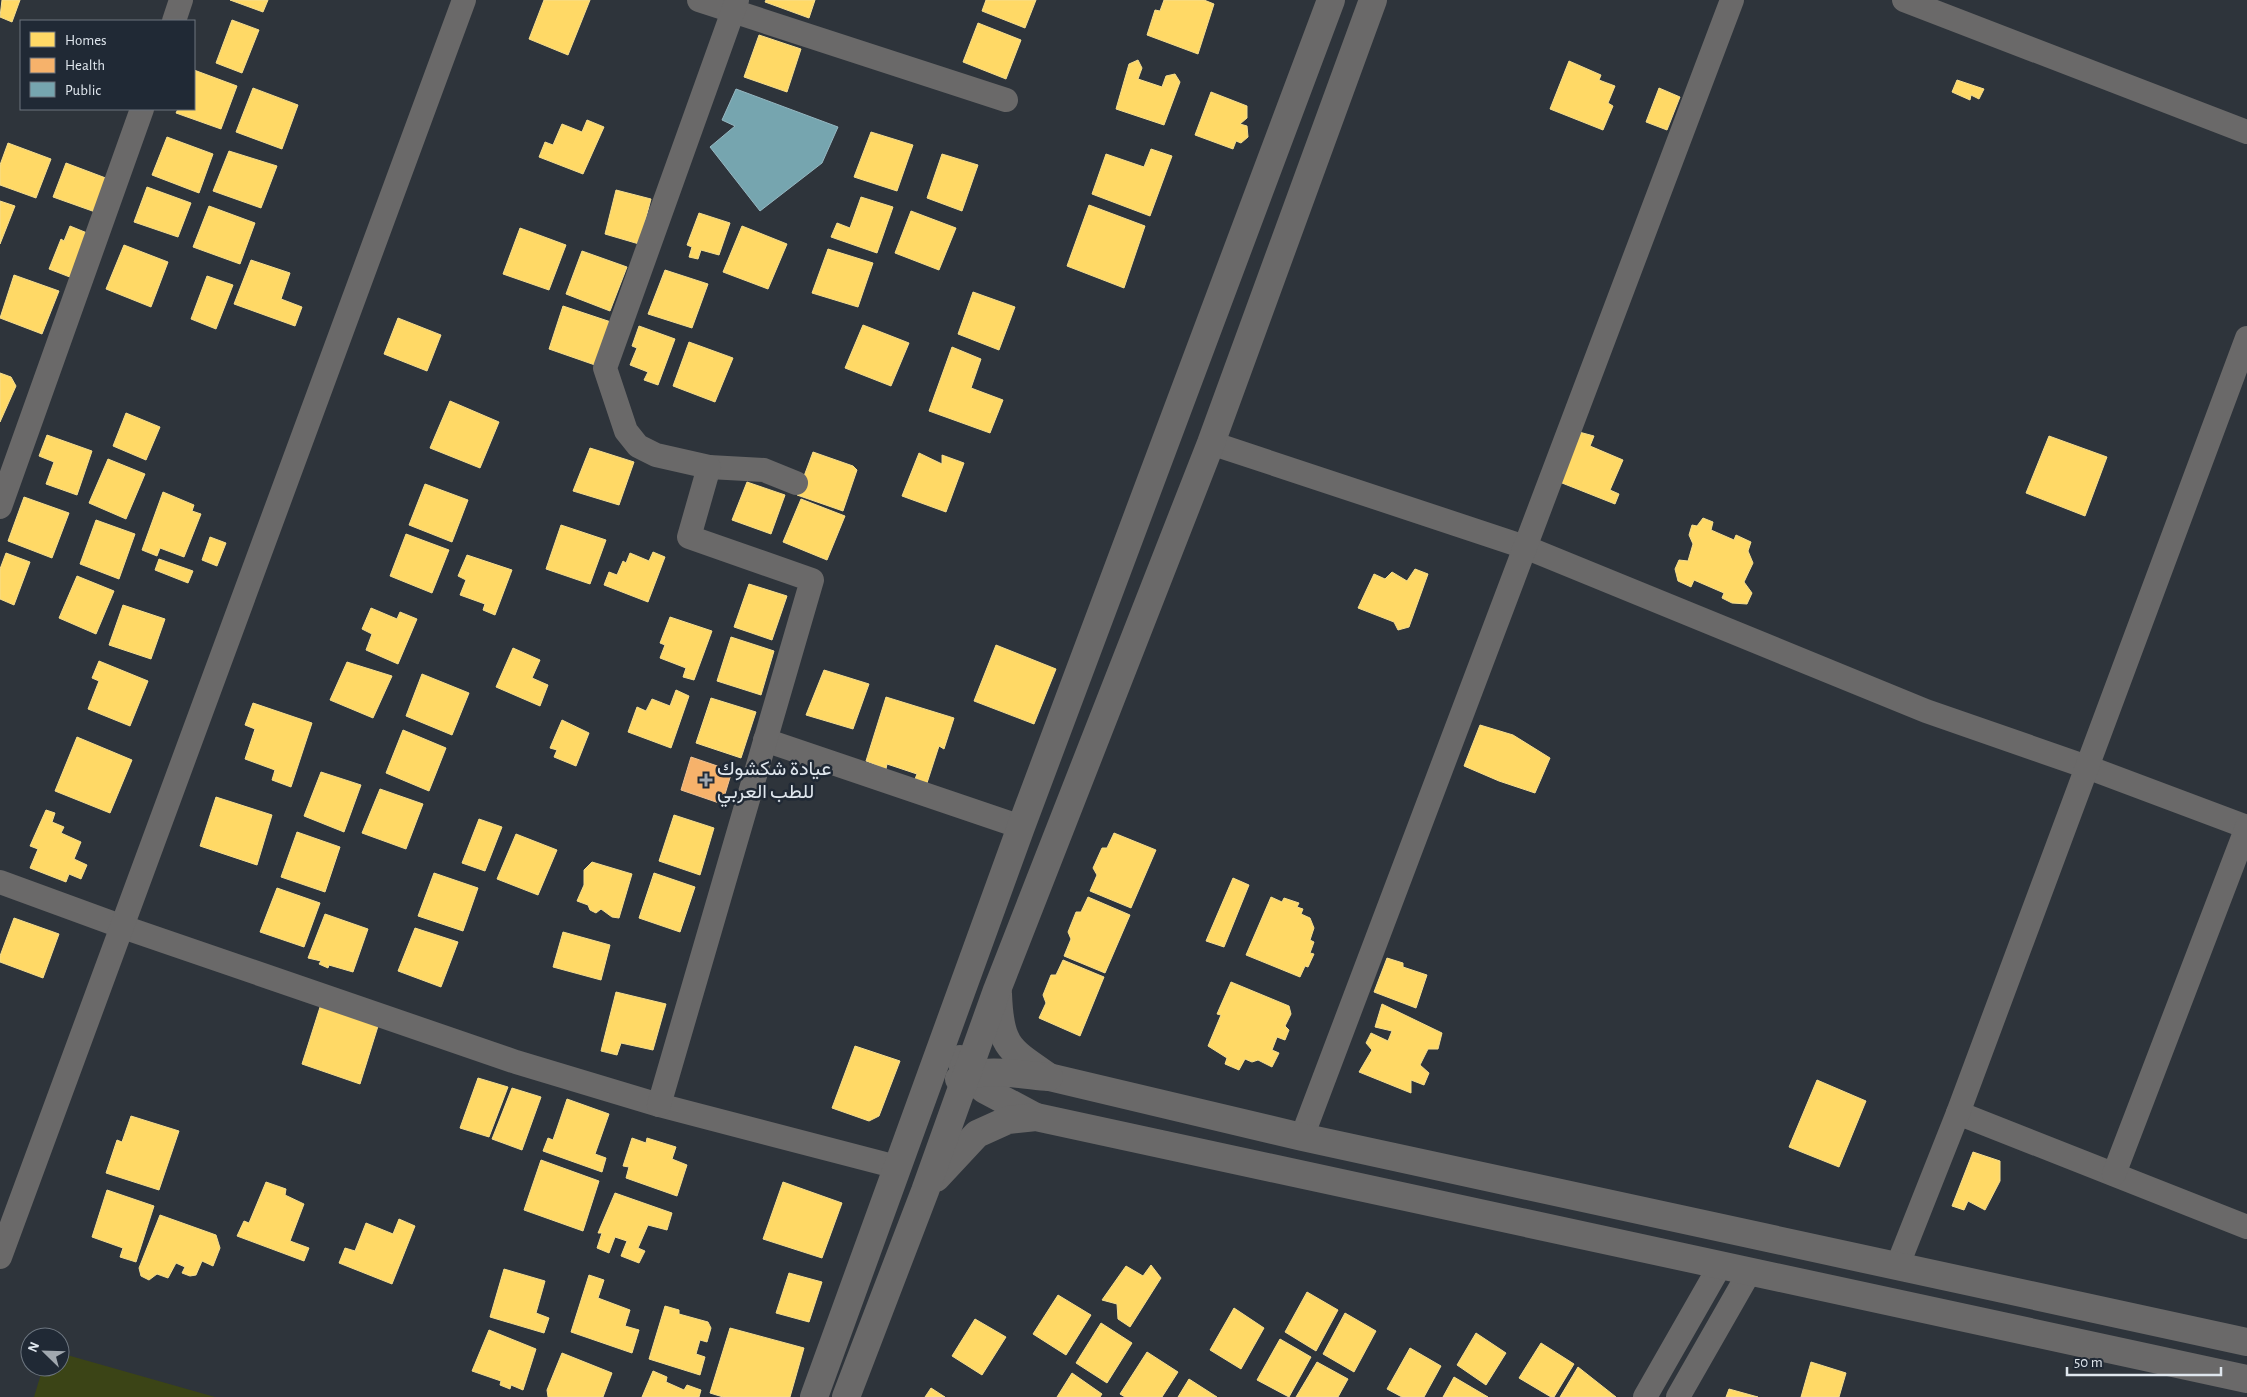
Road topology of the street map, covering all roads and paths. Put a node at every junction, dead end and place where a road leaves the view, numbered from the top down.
1 (181, 0) edge
2 (464, 0) edge
3 (699, 0) edge
4 (1331, 0) edge
5 (1373, 0) edge
6 (1732, 0) edge
7 (1904, 0) edge
8 (735, 5) edge
9 (174, 20) edge
10 (1006, 100) dead end
11 (142, 110) edge
12 (2247, 132) edge
13 (2247, 338) edge
14 (1211, 443) junction
15 (709, 467) junction
16 (796, 483) dead end
17 (0, 507) edge
18 (1525, 548) junction
19 (1087, 651) junction
20 (1125, 664) junction
21 (766, 740) junction
22 (2087, 767) junction
23 (1021, 827) junction
24 (2247, 827) edge
25 (0, 882) edge
26 (122, 928) junction
27 (998, 990) junction
28 (948, 1027) junction
29 (967, 1075) junction
30 (1049, 1076) junction
31 (923, 1095) junction
32 (659, 1105) junction
33 (1958, 1112) junction
34 (1036, 1117) junction
35 (1302, 1138) junction
36 (1374, 1153) junction
37 (897, 1167) junction
38 (2114, 1174) junction
39 (1366, 1188) junction
40 (925, 1191) junction
41 (2247, 1227) edge
42 (1, 1249) edge
43 (1720, 1264) junction
44 (1897, 1267) junction
45 (1750, 1271) junction
46 (2247, 1342) edge
47 (2247, 1379) edge
48 (814, 1397) edge
49 (846, 1397) edge
50 (1645, 1397) edge
51 (1678, 1397) edge

1 - 9 street
2 - 26 street
3 - 8 street
4 - 19 street
5 - 14 street
6 - 18 street
7 - 12 street
8 - 10 street
8 - 15 street
11 - 17 street
13 - 22 street
14 - 18 street
14 - 20 street
15 - 16 street
15 - 21 street
18 - 22 street
18 - 35 street
19 - 20 street
19 - 23 street
20 - 27 street
21 - 23 street
21 - 32 street
22 - 24 street
22 - 33 street
23 - 28 street
24 - 38 street
25 - 26 street
26 - 32 street
26 - 42 street
27 - 29 street
27 - 30 street
28 - 29 street
28 - 31 street
29 - 30 street
29 - 31 street
29 - 34 street
29 - 40 street
30 - 35 street
31 - 37 street
32 - 37 street
33 - 38 street
33 - 44 street
34 - 39 street
34 - 40 street
35 - 36 street
36 - 39 street
36 - 44 street
37 - 48 street
38 - 41 street
39 - 43 street
40 - 49 street
43 - 45 street
43 - 50 street
44 - 46 street
45 - 47 street
45 - 51 street

